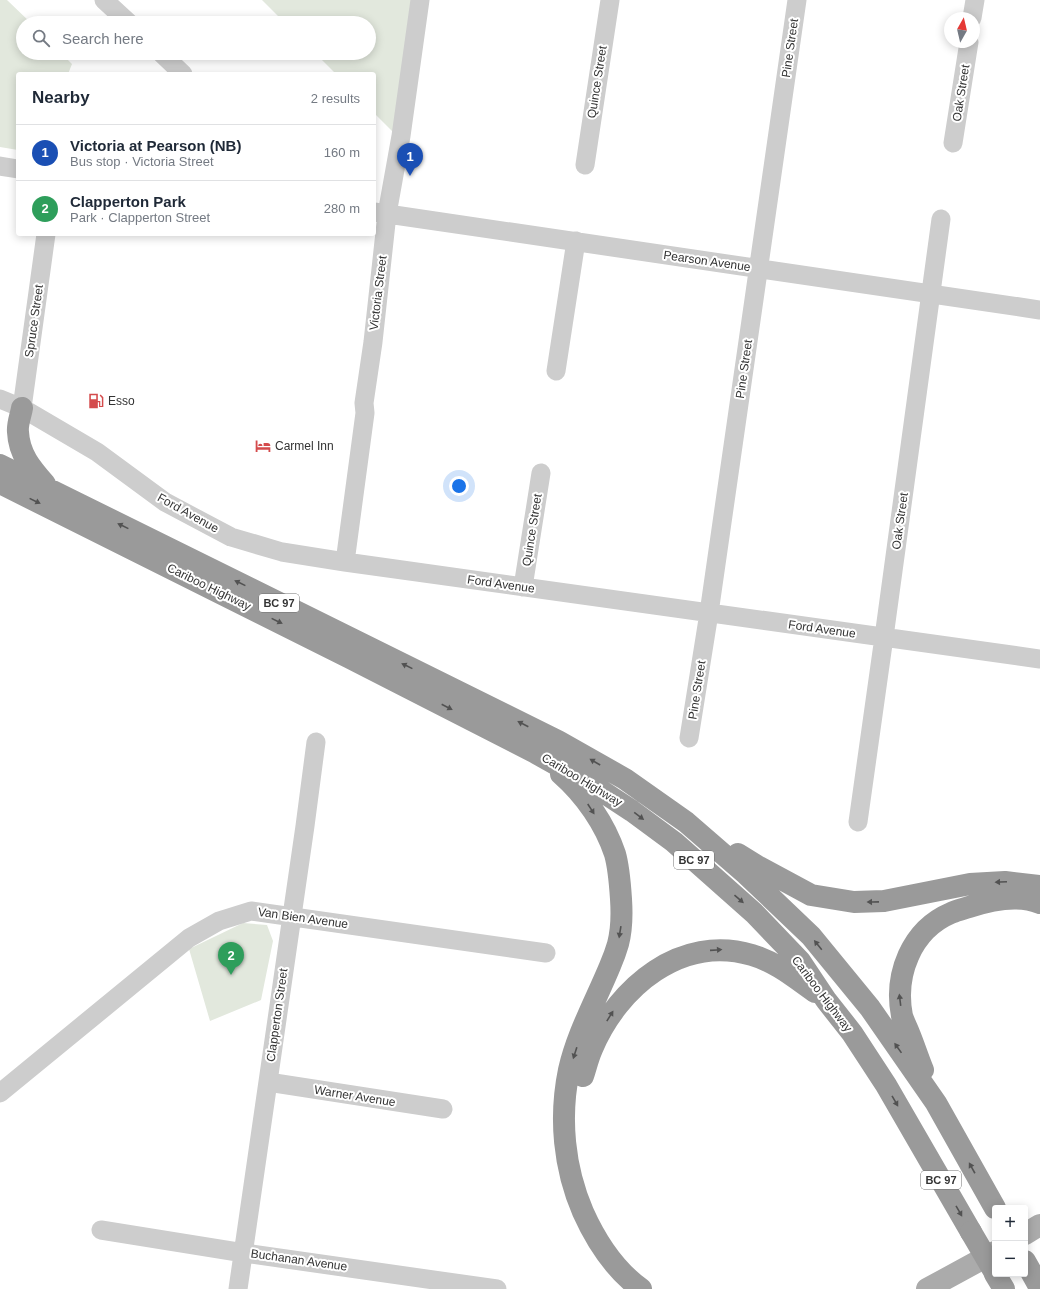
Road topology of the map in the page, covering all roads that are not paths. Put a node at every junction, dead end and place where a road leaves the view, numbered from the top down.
1 (104, 0) edge
2 (420, 0) edge
3 (610, 0) edge
4 (797, 0) edge
5 (975, 0) edge
6 (973, 12) edge
7 (121, 16) edge
8 (968, 48) edge
9 (168, 60) edge
10 (181, 72) edge
11 (953, 143) dead end
12 (585, 165) dead end
13 (0, 166) edge
14 (16, 169) edge
15 (380, 213) edge
16 (941, 219) dead end
17 (46, 236) edge
18 (576, 242) junction
19 (758, 268) junction
20 (930, 294) junction
21 (1040, 310) edge
22 (556, 371) dead end
23 (0, 399) edge
24 (22, 408) junction
25 (9, 436) edge
26 (0, 465) edge
27 (541, 473) dead end
28 (0, 484) edge
29 (50, 489) junction
30 (345, 562) junction
31 (522, 587) junction
32 (709, 613) junction
33 (884, 637) junction
34 (1040, 659) edge
35 (689, 738) dead end
36 (316, 742) dead end
37 (534, 752) junction
38 (686, 822) junction
39 (858, 822) dead end
40 (1040, 886) edge
41 (1040, 902) edge
42 (292, 916) junction
43 (546, 953) dead end
44 (826, 1000) junction
45 (268, 1082) junction
46 (0, 1093) edge
47 (936, 1103) junction
48 (443, 1110) dead end
49 (994, 1205) edge
50 (1040, 1224) edge
51 (101, 1230) dead end
52 (1028, 1232) edge
53 (244, 1252) junction
54 (992, 1254) edge
55 (1028, 1266) edge
56 (992, 1269) edge
57 (997, 1277) edge
58 (1040, 1288) edge
59 (238, 1289) edge
60 (497, 1289) edge
61 (641, 1289) edge
62 (656, 1289) edge
63 (927, 1289) edge
64 (1004, 1289) edge

1 - 7 street
2 - 15 street, Victoria Street
3 - 12 street, Quince Street
4 - 19 street, Pine Street
5 - 6 street
8 - 11 street, Oak Street
9 - 10 street
13 - 14 street
15 - 18 street, Pearson Avenue
15 - 30 street, Victoria Street
16 - 20 street, Oak Street
17 - 24 street, Spruce Street
18 - 19 street, Pearson Avenue
18 - 22 street
19 - 20 street, Pearson Avenue
19 - 32 street, Pine Street
20 - 21 street, Pearson Avenue
20 - 33 street, Oak Street
23 - 24 street, Ford Avenue
24 - 25 highway
24 - 30 street, Ford Avenue
25 - 29 highway
26 - 29 highway, Cariboo Highway / BC 97
27 - 31 street, Quince Street
28 -> 37 highway, Cariboo Highway / BC 97
38 -> 29 highway, Cariboo Highway / BC 97
30 - 31 street, Ford Avenue
31 - 32 street, Ford Avenue
32 - 33 street, Ford Avenue
32 - 35 street, Pine Street
33 - 34 street, Ford Avenue
33 - 39 street, Oak Street
36 - 42 street, Clapperton Street
37 -> 44 highway, Cariboo Highway / BC 97
37 -> 61 highway
40 -> 38 highway
47 -> 38 highway, Cariboo Highway / BC 97
47 -> 41 highway
42 - 43 street, Van Bien Avenue
42 - 45 street, Clapperton Street
42 - 46 street, Van Bien Avenue
44 -> 56 highway, Cariboo Highway / BC 97, bridge
62 -> 44 highway
45 - 48 street, Warner Avenue
45 - 53 street, Clapperton Street
49 -> 47 highway, Cariboo Highway / BC 97
50 - 52 main road
51 - 53 street, Buchanan Avenue
53 - 59 street, Clapperton Street
53 - 60 street, Buchanan Avenue
54 - 63 main road
55 - 58 highway
57 - 64 highway, Cariboo Highway / BC 97

